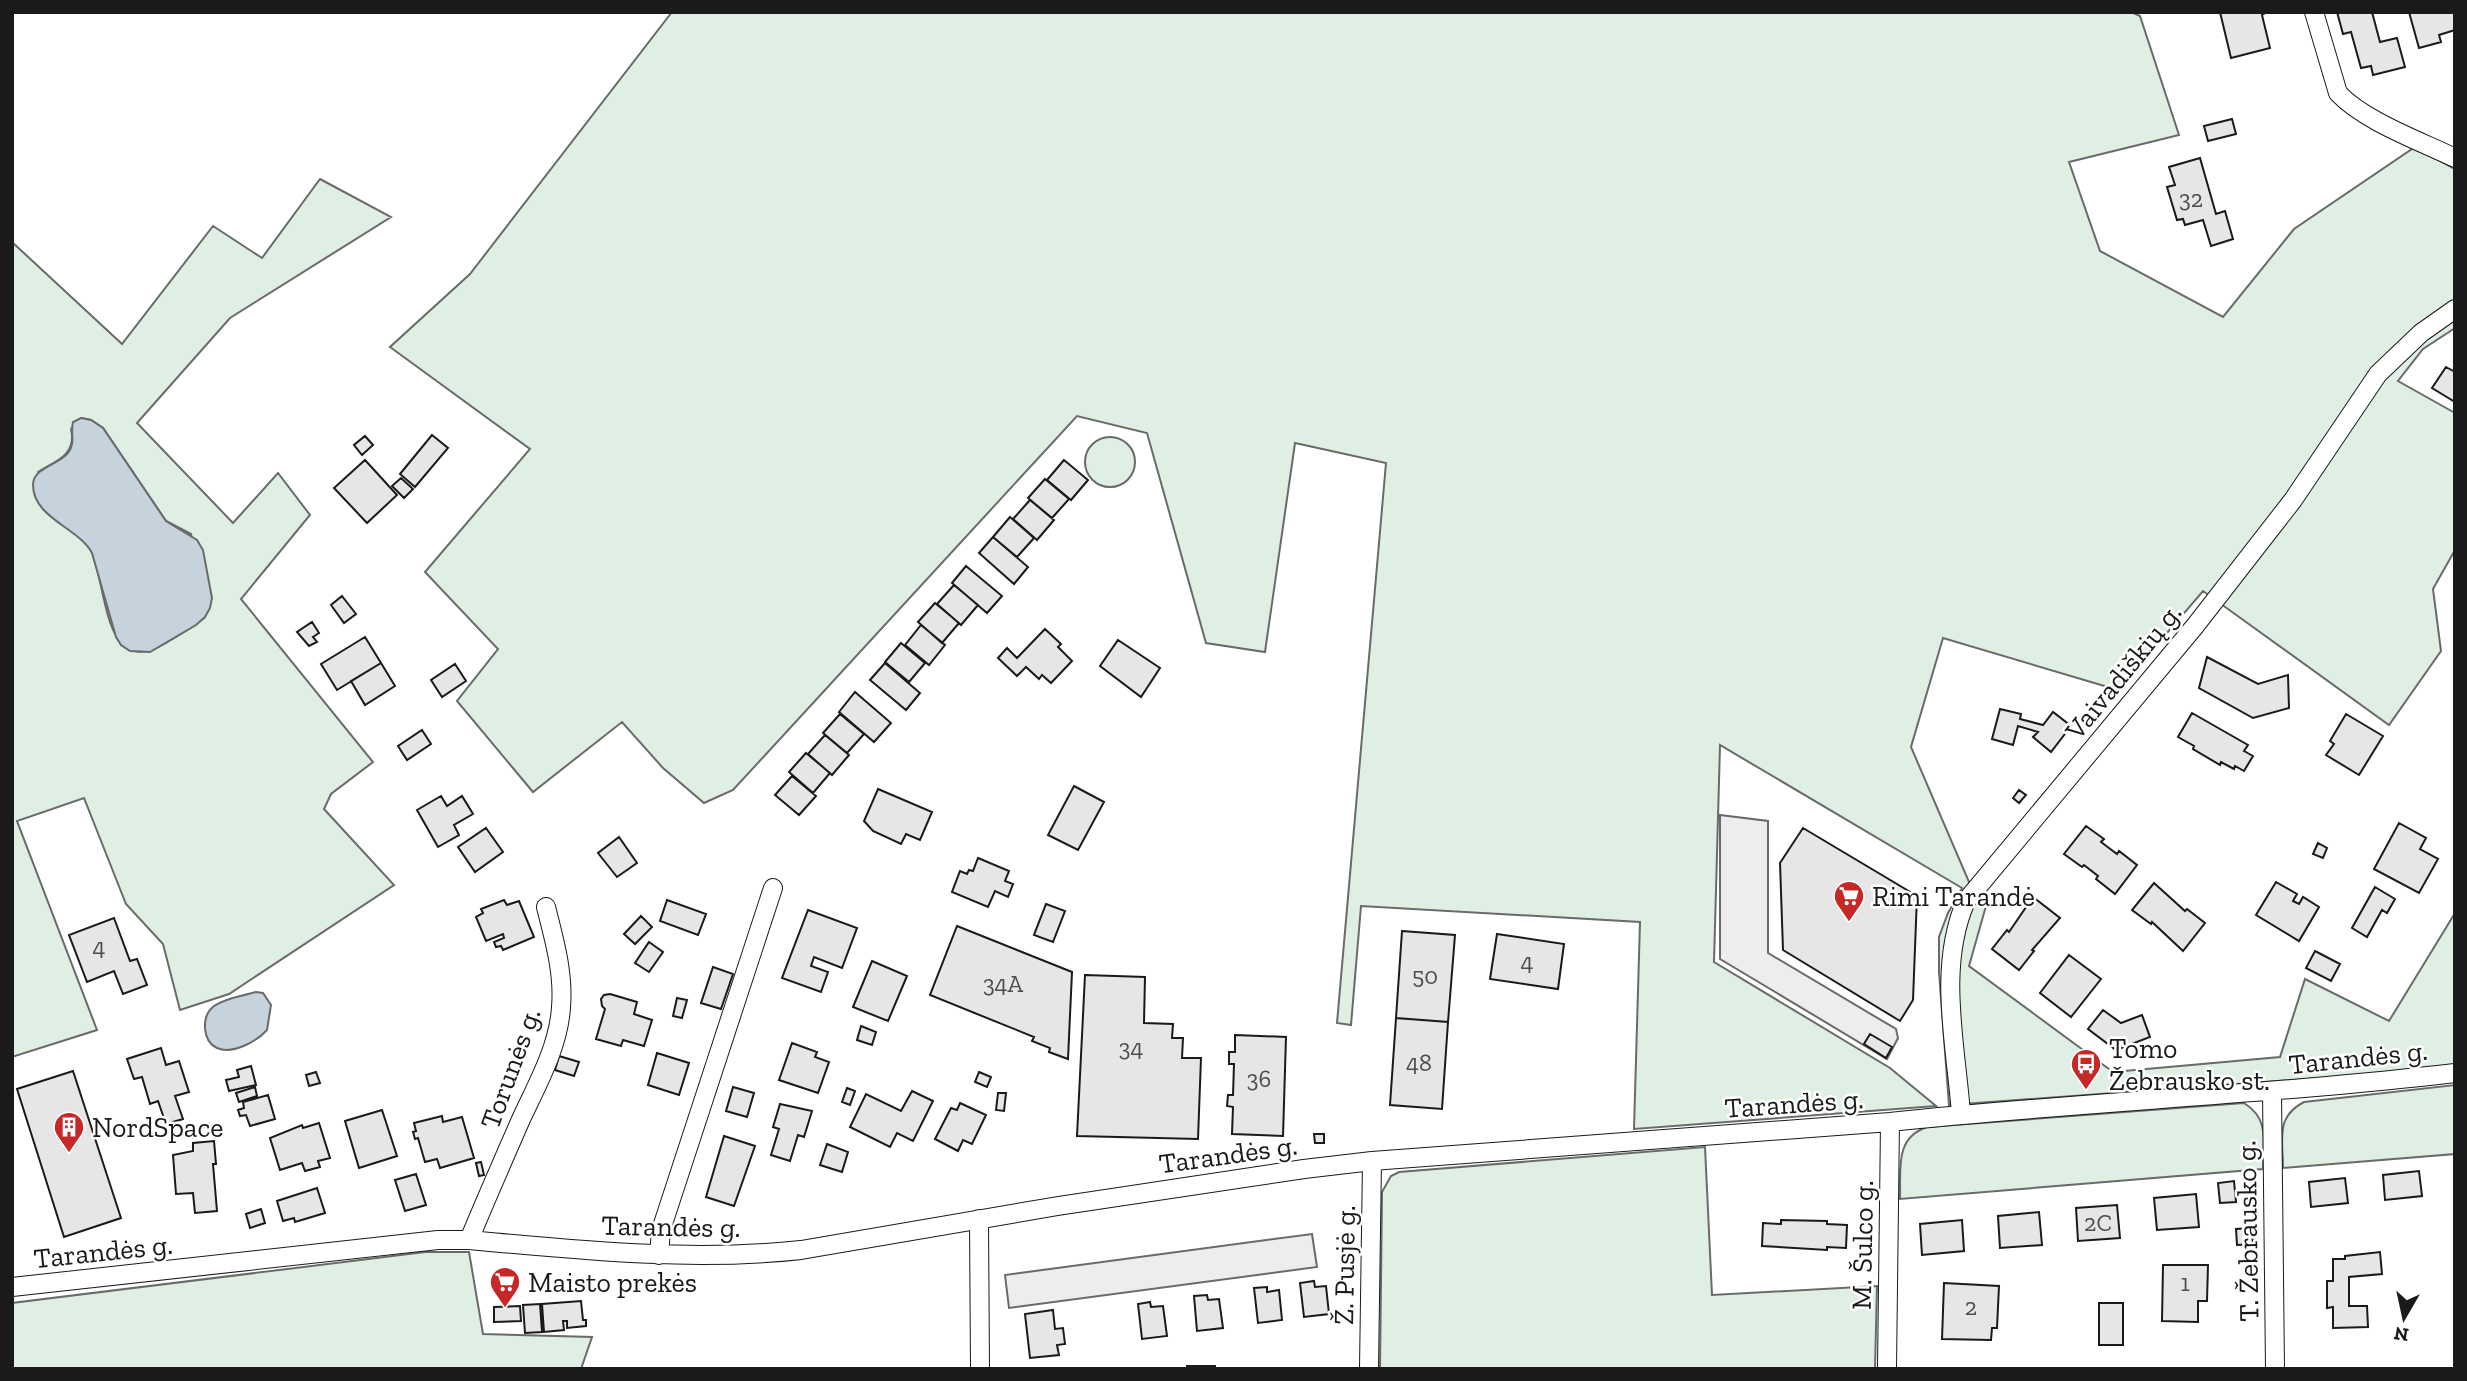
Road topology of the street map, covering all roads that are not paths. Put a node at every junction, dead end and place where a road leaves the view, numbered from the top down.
1 (2314, 12) edge
2 (2455, 158) edge
3 (2455, 309) edge
4 (773, 888) dead end
5 (546, 906) dead end
6 (2455, 1073) edge
7 (2272, 1092) junction
8 (1961, 1114) junction
9 (1890, 1122) junction
10 (1372, 1161) junction
11 (979, 1219) junction
12 (468, 1240) junction
13 (659, 1255) junction
14 (12, 1287) edge
15 (980, 1369) edge
16 (1369, 1369) edge
17 (1887, 1369) edge
18 (2275, 1369) edge

1 - 2 street
3 - 8 street, Vaivadiškių g.
4 - 13 street
5 - 12 street, Torunės g.
6 - 7 street, Tarandės g.
7 - 8 street, Tarandės g.
7 - 18 street, T. Žebrausko g.
8 - 9 street, Tarandės g.
9 - 10 street, Tarandės g.
9 - 17 street, M. Šulco g.
10 - 11 street, Tarandės g.
10 - 16 street, Ž. Pusjė g.
11 - 13 street, Tarandės g.
11 - 15 street
12 - 13 street, Tarandės g.
12 - 14 street, Tarandės g.

